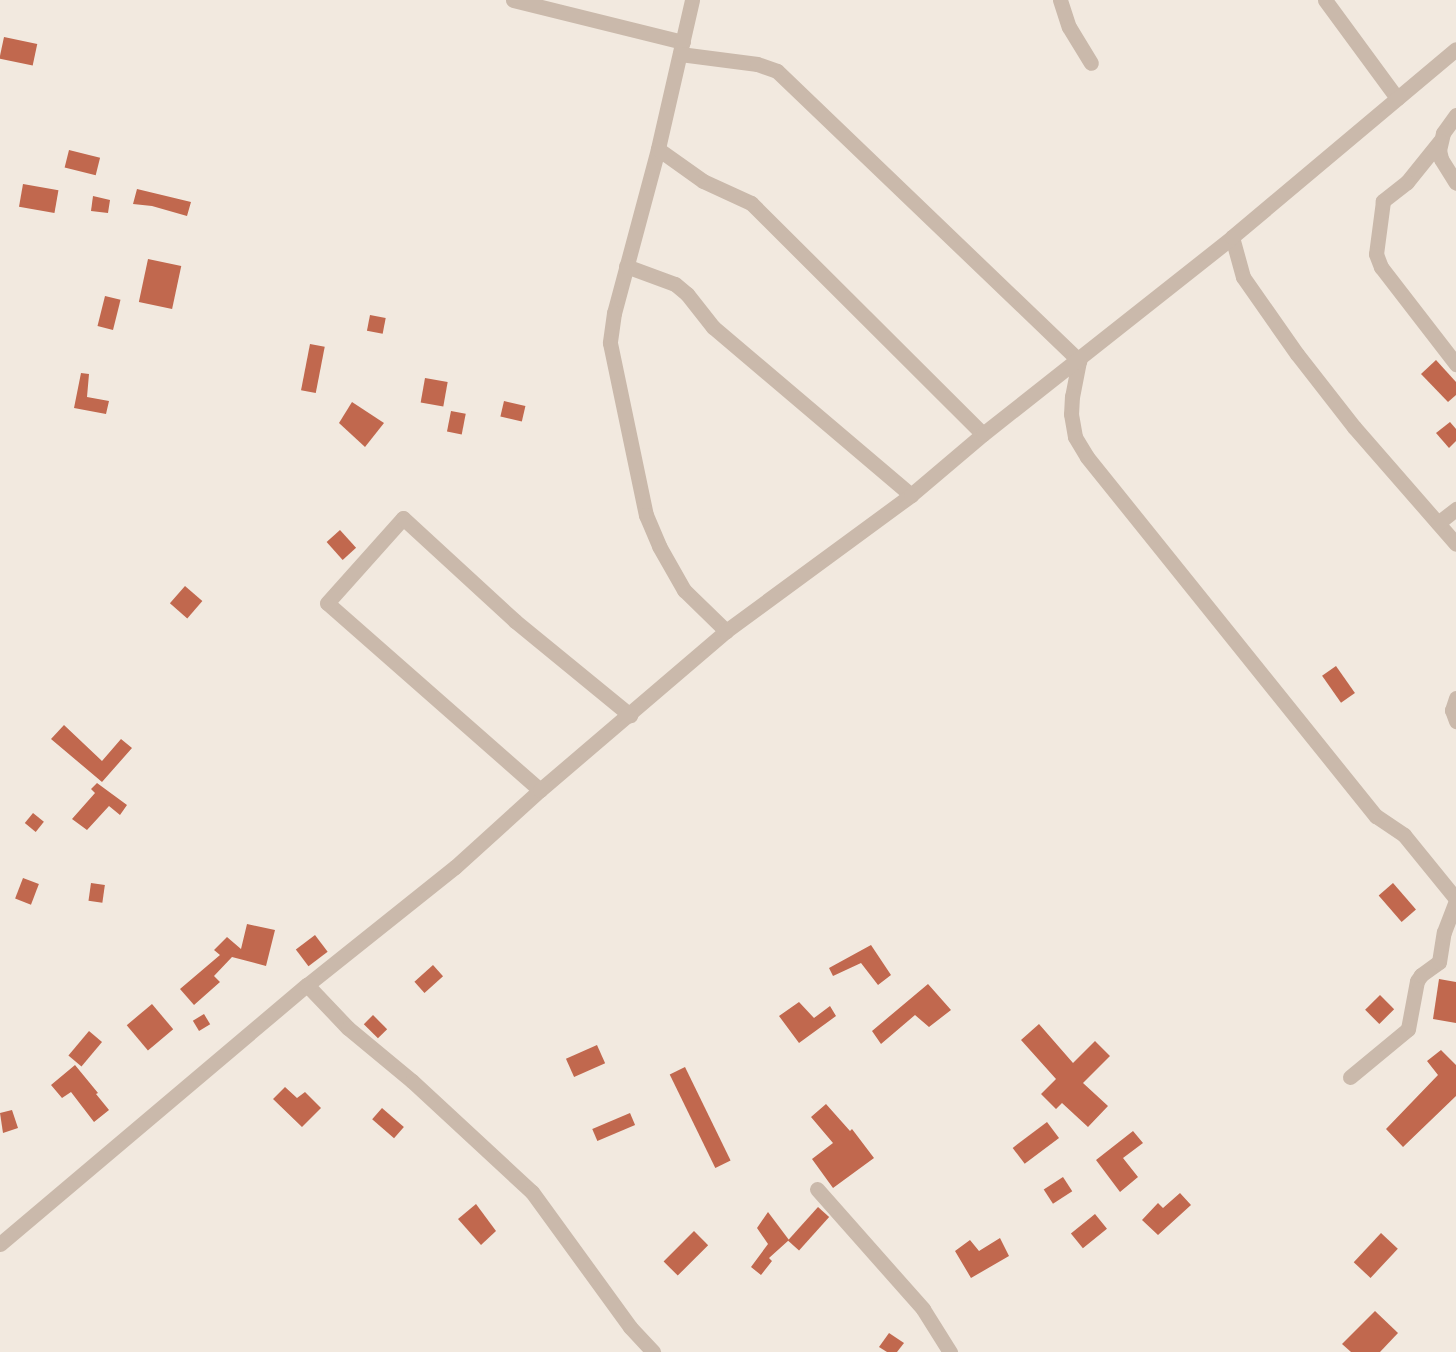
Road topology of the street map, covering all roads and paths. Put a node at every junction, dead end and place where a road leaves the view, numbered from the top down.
1 (513, 0) edge
2 (692, 0) edge
3 (1060, 0) edge
4 (1325, 0) edge
5 (681, 48) junction
6 (1456, 49) edge
7 (1091, 63) dead end
8 (1397, 98) junction
9 (1456, 115) edge
10 (1440, 141) junction
11 (658, 149) junction
12 (1455, 180) edge
13 (1232, 237) junction
14 (626, 266) junction
15 (1079, 361) junction
16 (1456, 364) edge
17 (983, 434) junction
18 (911, 495) junction
19 (1456, 508) edge
20 (1438, 523) junction
21 (1456, 544) edge
22 (726, 631) junction
23 (1456, 698) edge
24 (630, 715) junction
25 (1456, 721) edge
26 (540, 790) junction
27 (1456, 899) edge
28 (307, 985) junction
29 (1350, 1077) dead end
30 (817, 1189) dead end
31 (0, 1245) edge
32 (653, 1352) edge
33 (950, 1352) edge

1 - 5 street
2 - 5 street
3 - 7 street
4 - 8 street
5 - 11 street
5 - 15 street
6 - 8 street
8 - 13 street
9 - 10 street
10 - 12 street
10 - 16 street
11 - 14 street
11 - 17 street
13 - 15 street
13 - 20 street
14 - 18 street
14 - 22 street
15 - 17 street
15 - 27 street
17 - 18 street
18 - 22 street
19 - 20 street
20 - 21 street
22 - 24 street
23 - 25 street
24 - 26 street
24 - 26 street
26 - 28 street
27 - 29 street
28 - 31 street
28 - 32 street
30 - 33 street

